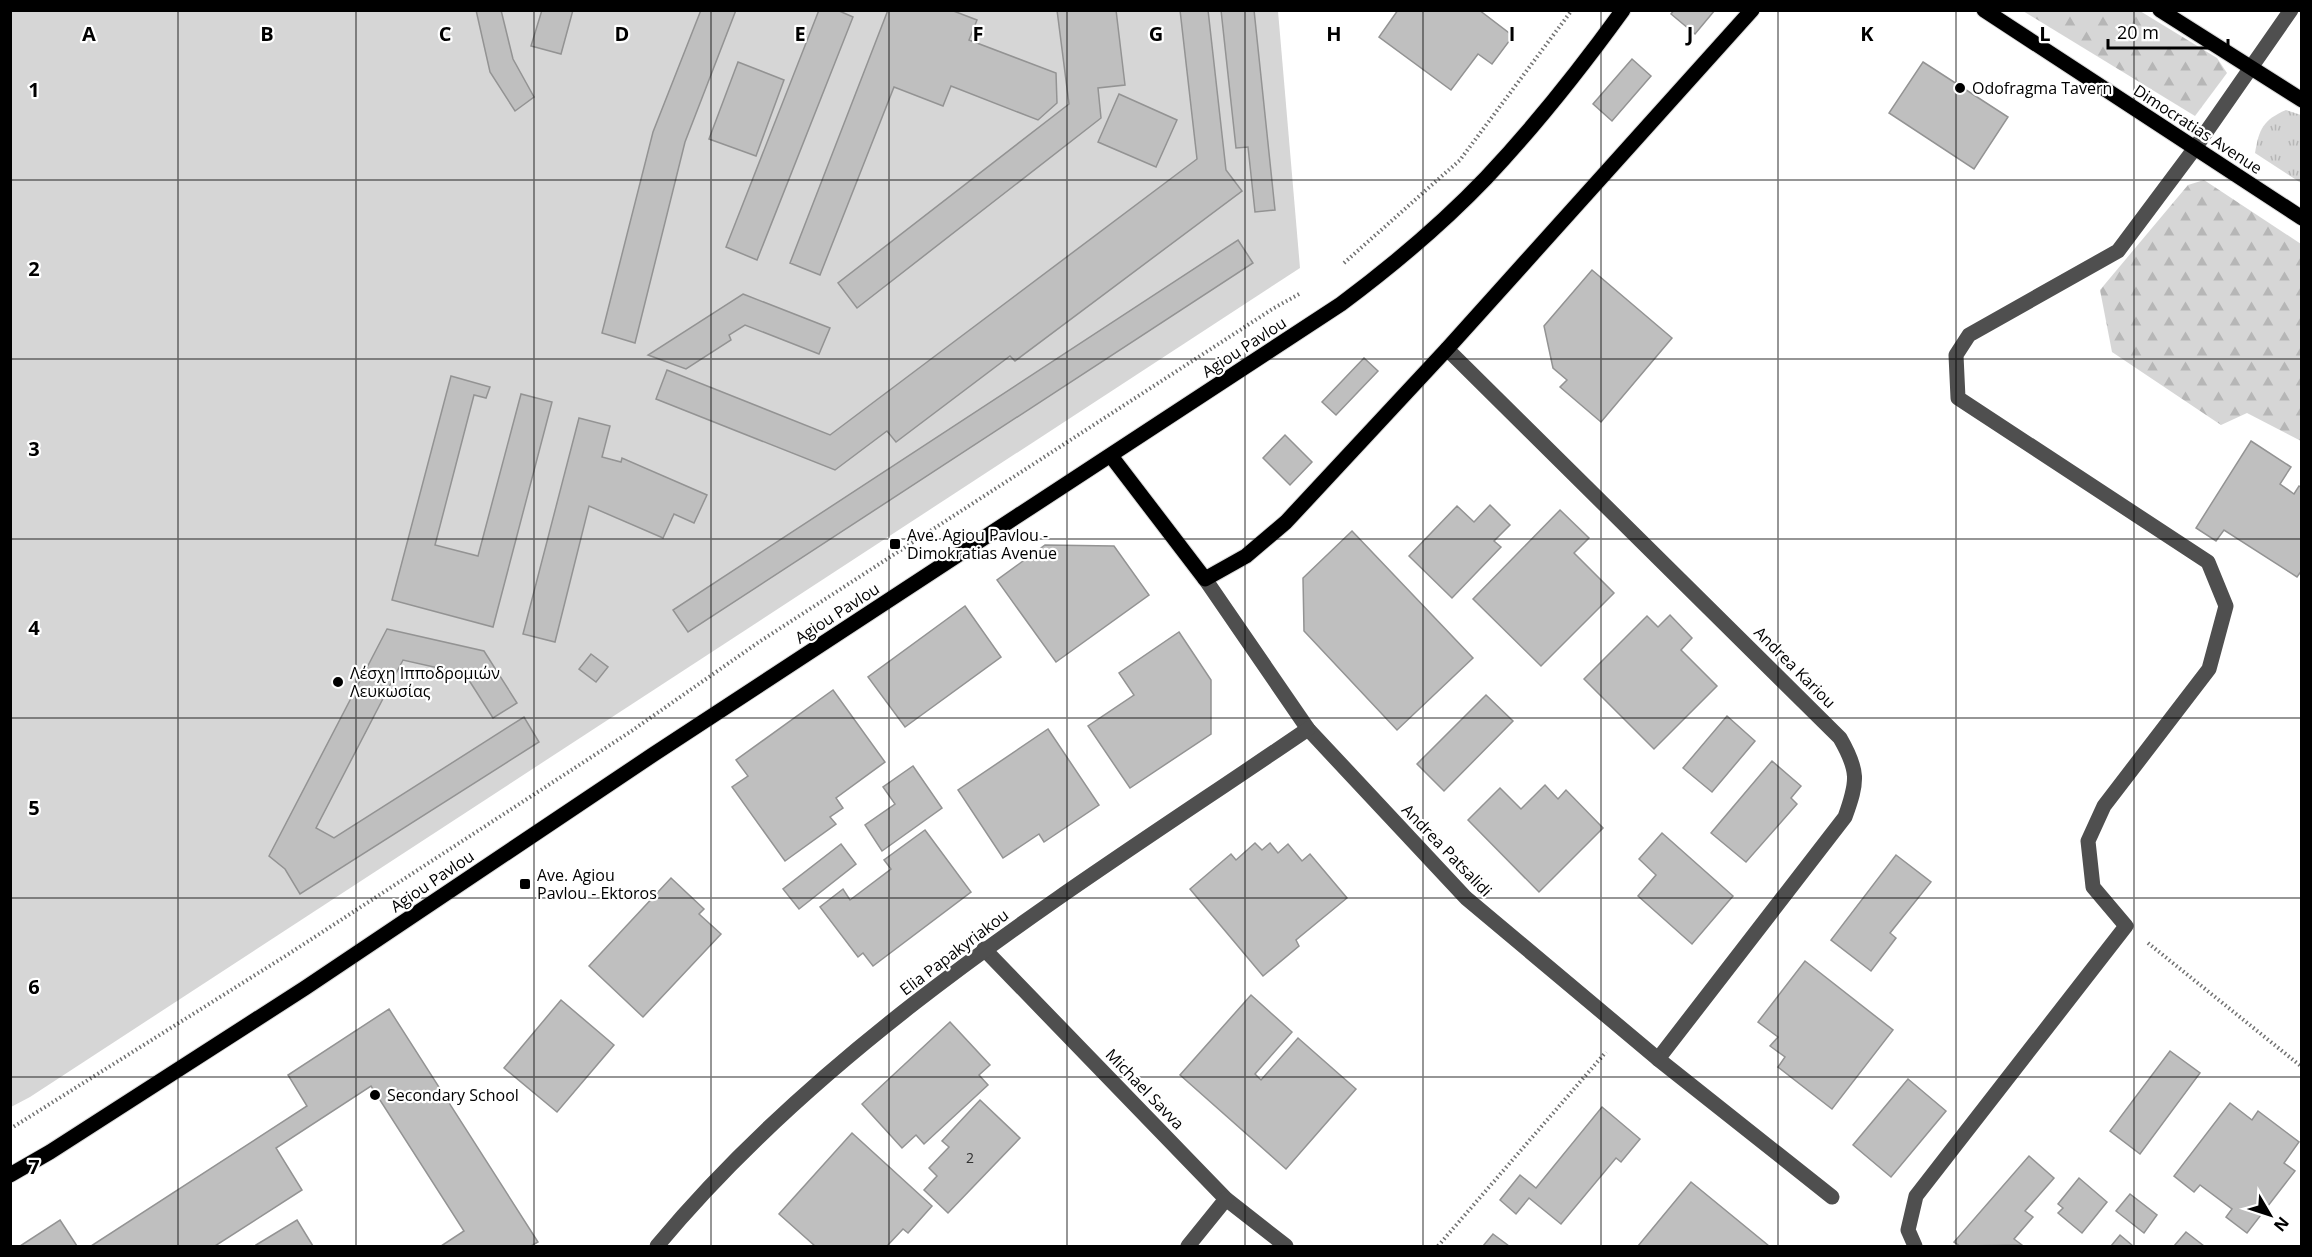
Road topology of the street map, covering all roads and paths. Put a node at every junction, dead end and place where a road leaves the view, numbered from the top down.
1 (1572, 10) edge
2 (1623, 10) edge
3 (1752, 10) edge
4 (1983, 10) edge
5 (2160, 10) edge
6 (2291, 10) edge
7 (2251, 67) junction
8 (2301, 100) edge
9 (2195, 148) junction
10 (2301, 218) edge
11 (1340, 266) dead end
12 (1303, 292) dead end
13 (1447, 349) junction
14 (1111, 456) junction
15 (1205, 579) junction
16 (1308, 729) junction
17 (2126, 926) junction
18 (984, 949) junction
19 (1625, 1030) junction
20 (1658, 1059) junction
21 (2301, 1066) edge
22 (10, 1129) edge
23 (10, 1175) edge
24 (1832, 1197) dead end
25 (1226, 1198) junction
26 (657, 1246) edge
27 (1188, 1246) edge
28 (1286, 1246) edge
29 (1438, 1246) edge
30 (1915, 1246) edge

1 - 11 path
2 - 14 main road, Agiou Pavlou
3 - 13 main road
4 - 9 main road, Dimocratias Avenue
5 - 7 main road
6 - 7 street
7 - 8 main road
7 - 9 street
9 - 10 main road, Dimocratias Avenue
9 - 17 street
12 - 22 path
13 - 15 main road
13 - 20 street, Andrea Kariou
14 - 15 main road, Andrea Patsalidi
14 - 23 main road, Agiou Pavlou
15 - 16 street, Andrea Patsalidi
16 - 18 street, Elia Papakyriakou
16 - 19 street, Andrea Patsalidi
17 - 21 path
17 - 30 street
18 - 25 street, Michael Savva
18 - 26 street, Elia Papakyriakou
19 - 20 street, Andrea Patsalidi
19 - 29 path
20 - 24 street, Andrea Patsalidi
25 - 27 street
25 - 28 street, Michael Savva

